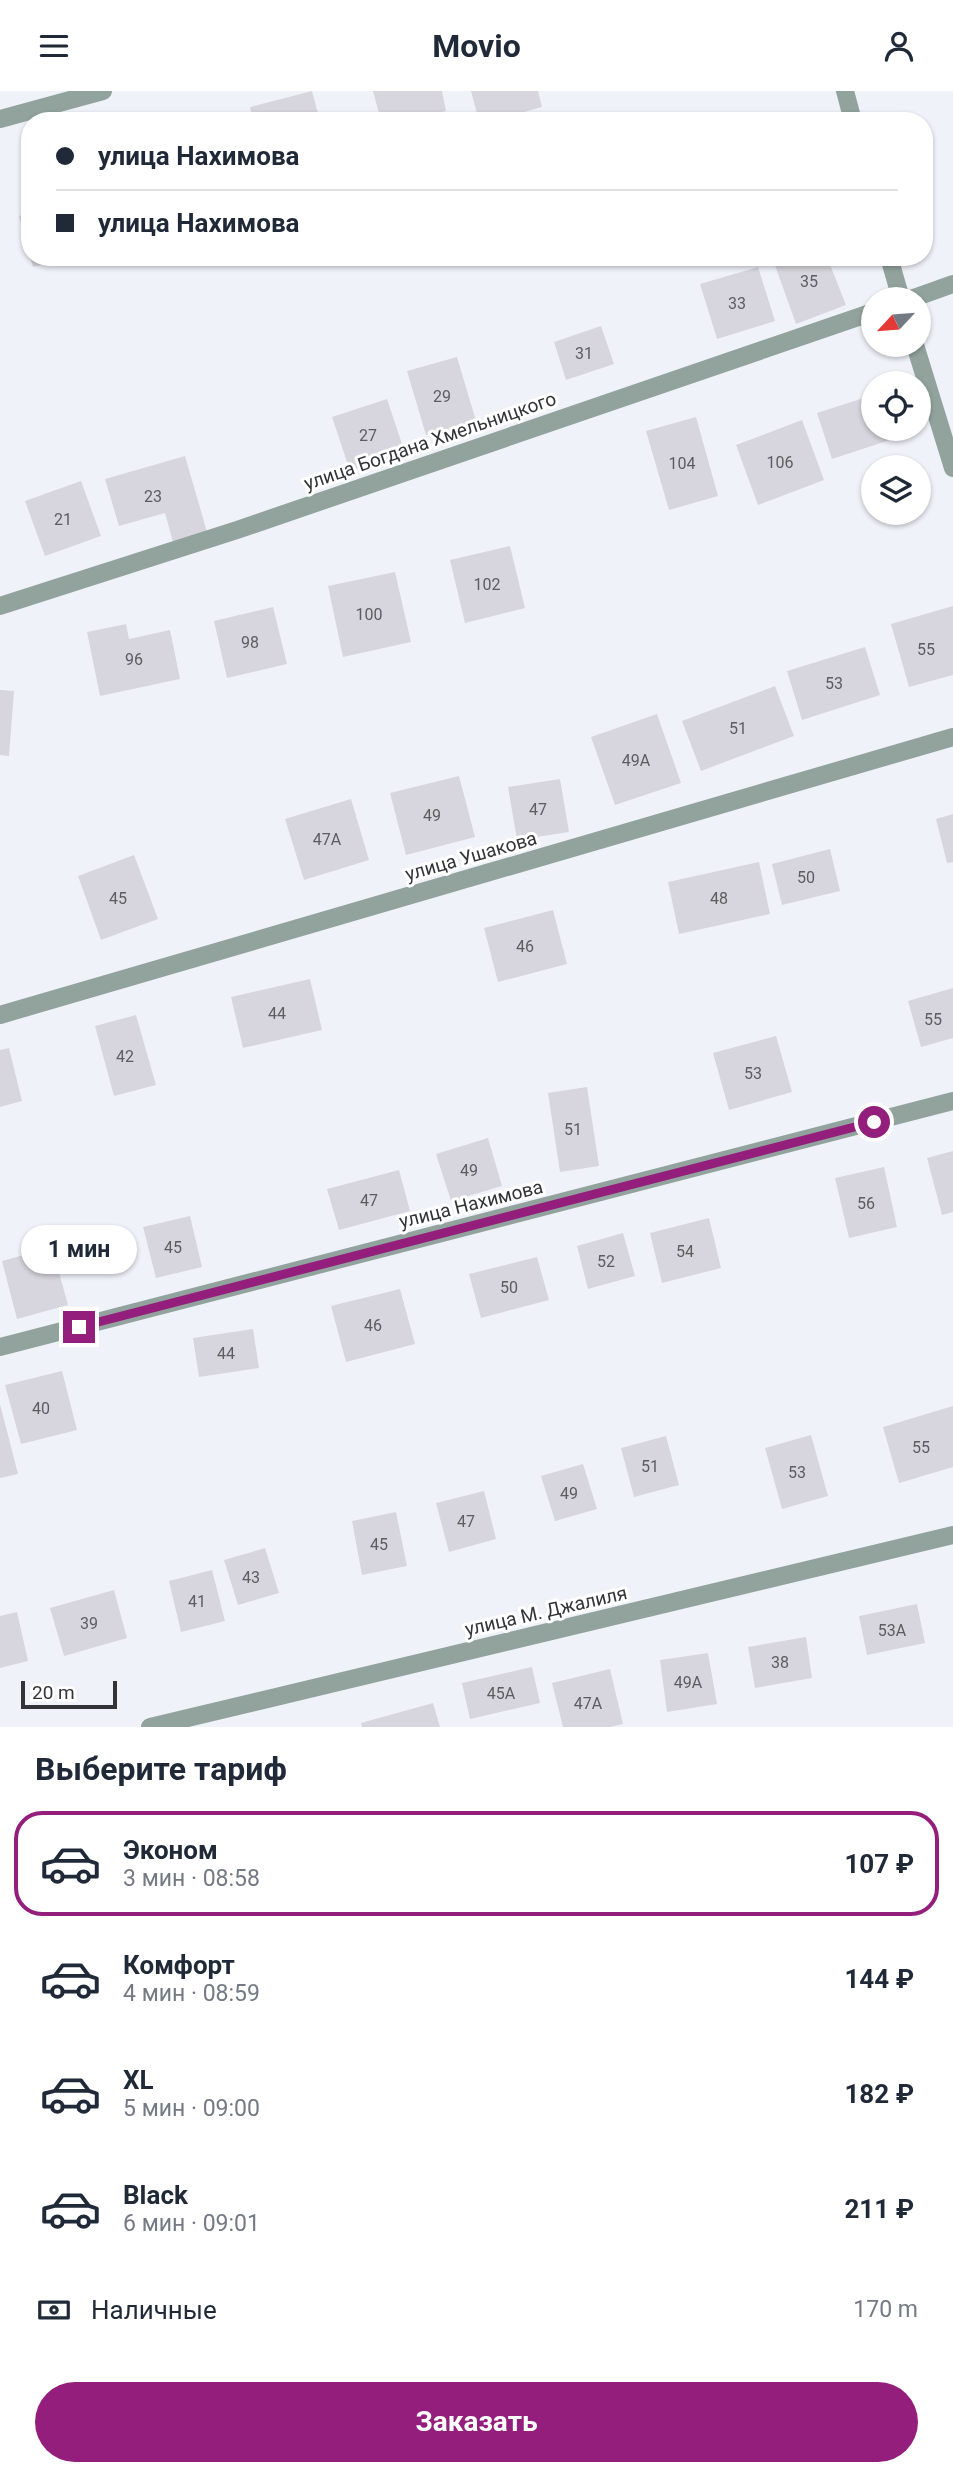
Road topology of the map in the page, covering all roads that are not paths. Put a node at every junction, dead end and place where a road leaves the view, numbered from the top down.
1 (103, 91) edge
2 (845, 91) edge
3 (26, 112) edge
4 (851, 112) edge
5 (21, 113) edge
6 (0, 119) edge
7 (892, 266) edge
8 (953, 284) edge
9 (898, 287) edge
10 (931, 292) edge
11 (861, 316) edge
12 (919, 357) edge
13 (953, 468) edge
14 (0, 606) edge
15 (953, 737) edge
16 (0, 1015) edge
17 (953, 1101) edge
18 (0, 1347) edge
19 (953, 1535) edge
20 (150, 1727) edge

1 - 3 street
2 - 4 street
5 - 6 street
7 - 9 street
8 - 10 street
11 - 14 street, улица Богдана Хмельницкого
12 - 13 street
15 - 16 street, улица Ушакова
17 - 18 street, улица Нахимова
19 - 20 street, улица М. Джалиля

